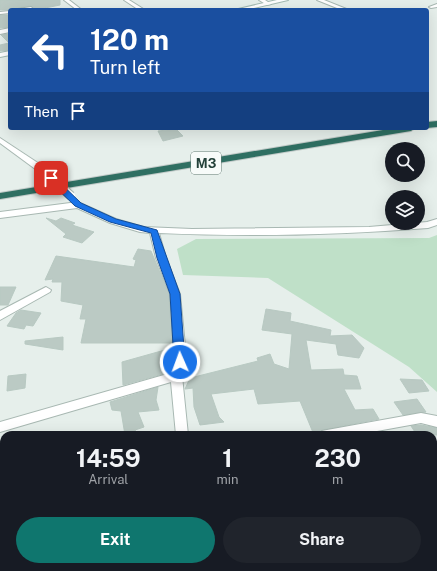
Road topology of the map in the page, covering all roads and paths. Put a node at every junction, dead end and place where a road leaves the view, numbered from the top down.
1 (66, 0) edge
2 (126, 0) edge
3 (261, 0) edge
4 (285, 0) edge
5 (319, 0) edge
6 (269, 4) junction
7 (437, 5) edge
8 (431, 7) dead end
9 (77, 8) edge
10 (140, 8) edge
11 (248, 8) edge
12 (341, 8) edge
13 (362, 130) edge
14 (399, 130) edge
15 (0, 140) edge
16 (0, 188) edge
17 (0, 196) edge
18 (78, 204) junction
19 (0, 215) edge
20 (437, 222) edge
21 (154, 232) junction
22 (46, 290) dead end
23 (0, 316) edge
24 (176, 376) junction
25 (437, 422) edge
26 (0, 427) edge
27 (182, 431) edge
28 (350, 431) edge

1 - 9 street
2 - 10 street
3 - 6 street
4 - 6 main road
5 - 12 street
6 - 11 main road
7 - 8 street
13 - 16 highway, M3
14 - 17 highway, M3
15 - 18 street, bridge
18 - 19 street
18 - 21 street
20 - 21 street
21 - 24 street
22 - 23 street
24 - 26 street
24 - 27 street
25 - 28 street

